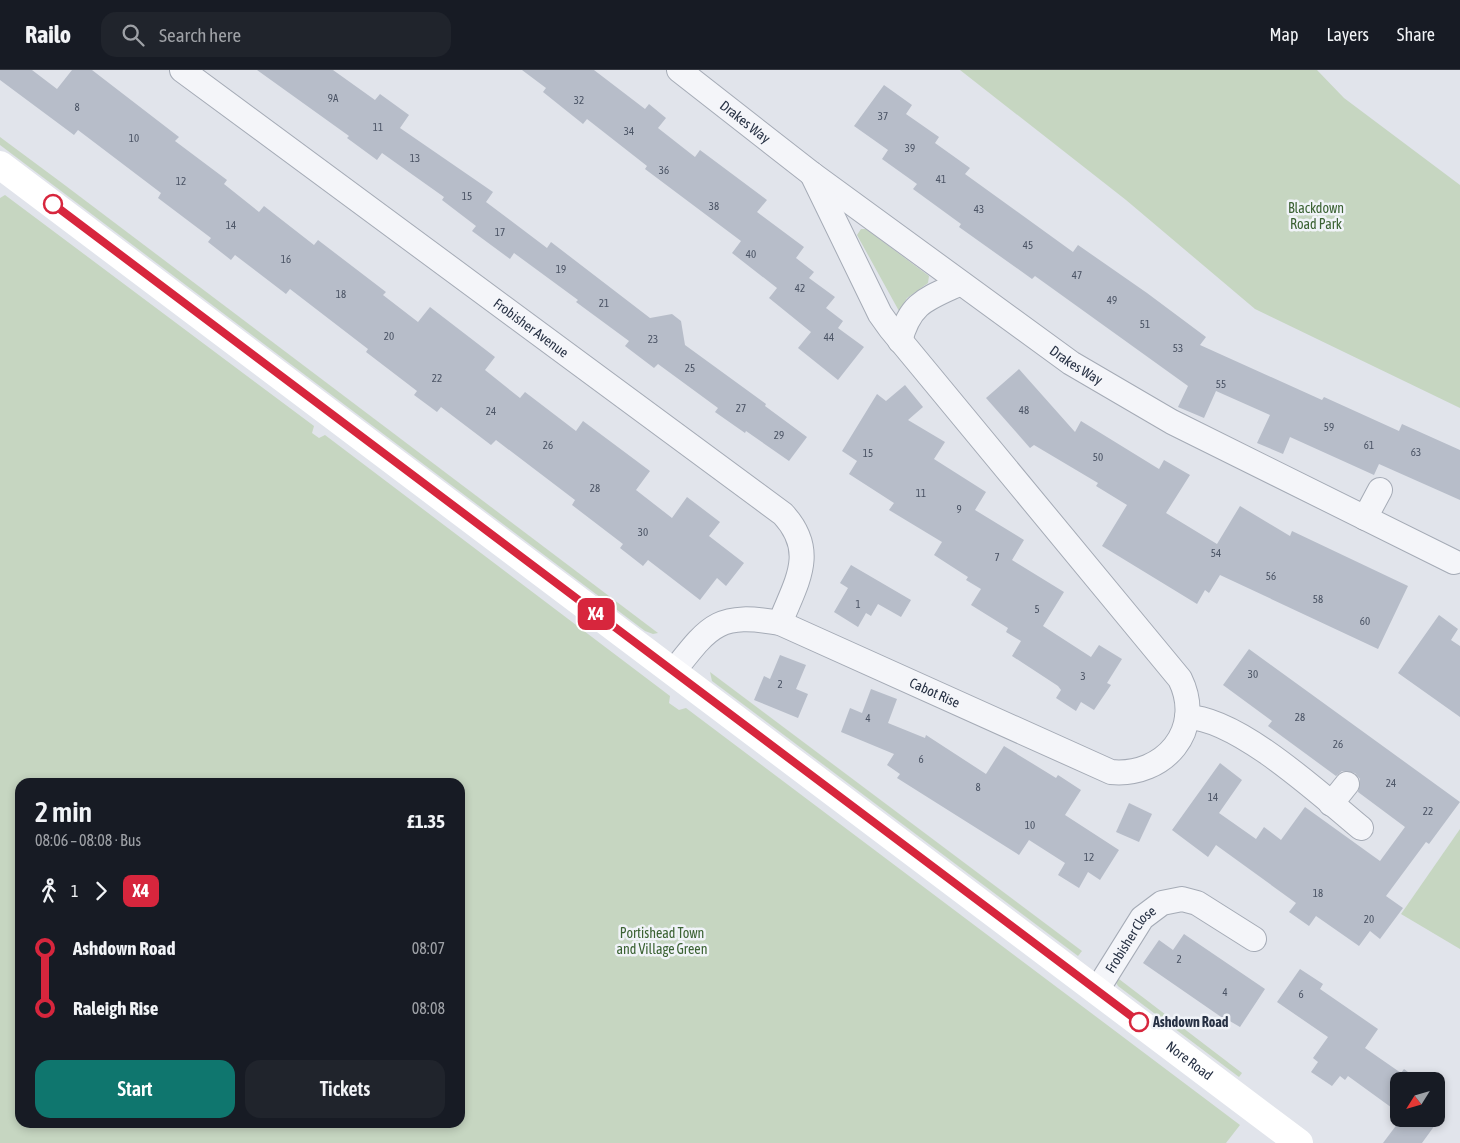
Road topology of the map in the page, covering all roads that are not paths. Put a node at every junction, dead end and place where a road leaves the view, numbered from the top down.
1 (182, 70) edge
2 (679, 70) edge
3 (0, 165) edge
4 (812, 174) junction
5 (959, 284) junction
6 (900, 341) junction
7 (1380, 490) dead end
8 (1365, 518) junction
9 (1454, 562) dead end
10 (780, 623) junction
11 (673, 672) junction
12 (1187, 717) junction
13 (1347, 784) dead end
14 (1331, 804) junction
15 (1361, 828) dead end
16 (1254, 939) dead end
17 (1096, 990) junction
18 (1299, 1143) edge

1 - 10 street, Frobisher Avenue
2 - 4 street, Drakes Way
3 - 11 street, Nore Road
4 - 5 street, Drakes Way
4 - 6 street, Drakes Way
5 - 6 street
5 - 8 street, Drakes Way
6 - 12 street, Cabot Rise
7 - 8 street
8 - 9 street, Drakes Way
10 - 11 street, Cabot Rise
10 - 12 street, Cabot Rise
11 - 17 street, Nore Road
12 - 14 street
13 - 14 street
14 - 15 street
16 - 17 street, Frobisher Close
17 - 18 street, Nore Road

